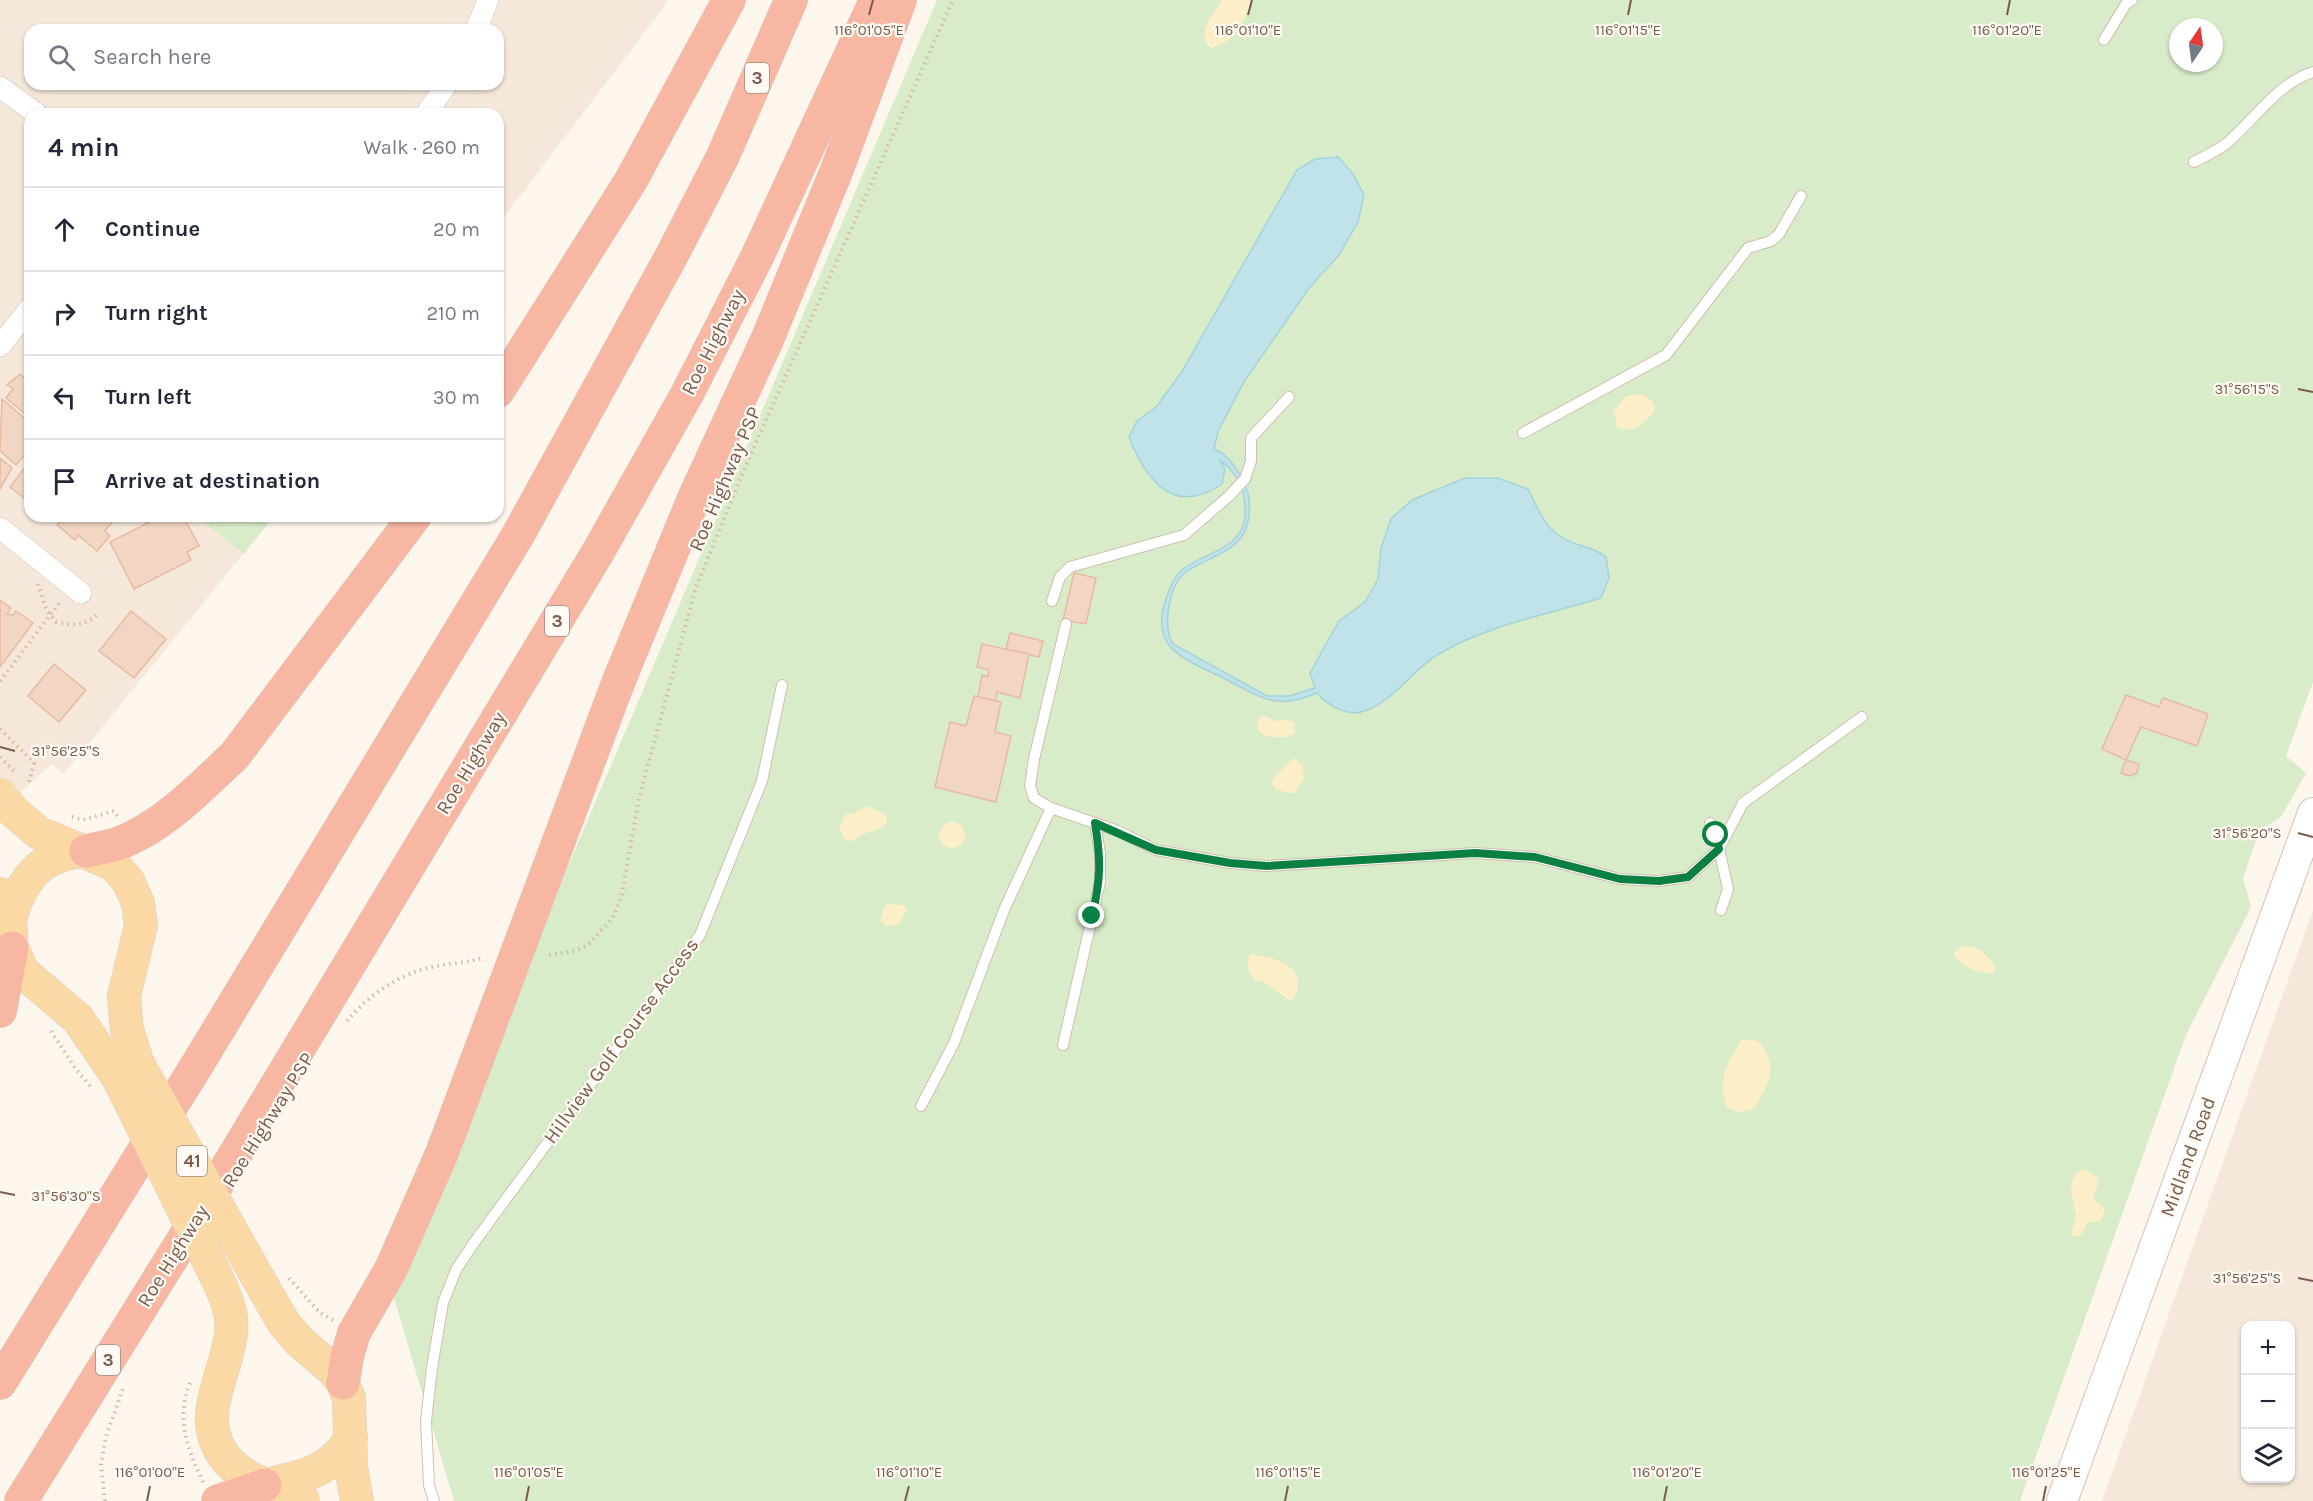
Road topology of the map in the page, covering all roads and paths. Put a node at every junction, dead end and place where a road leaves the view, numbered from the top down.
1 (488, 0) edge
2 (729, 0) edge
3 (792, 0) edge
4 (876, 0) edge
5 (900, 0) edge
6 (953, 0) edge
7 (2132, 0) edge
8 (478, 24) edge
9 (2104, 40) dead end
10 (2313, 72) edge
11 (0, 87) edge
12 (443, 90) edge
13 (28, 108) edge
14 (430, 108) edge
15 (2194, 162) dead end
16 (1801, 196) dead end
17 (24, 316) edge
18 (0, 346) edge
19 (504, 382) edge
20 (1289, 397) dead end
21 (1523, 433) dead end
22 (410, 522) edge
23 (0, 528) edge
24 (34, 577) dead end
25 (77, 589) joint
26 (1052, 601) dead end
27 (99, 613) dead end
28 (50, 615) junction
29 (1066, 624) dead end
30 (0, 681) edge
31 (782, 685) dead end
32 (1862, 717) dead end
33 (0, 729) edge
34 (14, 791) edge
35 (1051, 808) junction
36 (2313, 813) edge
37 (1095, 823) junction
38 (1710, 823) dead end
39 (1719, 849) junction
40 (86, 851) junction
41 (1721, 910) dead end
42 (7, 921) edge
43 (549, 955) dead end
44 (482, 958) dead end
45 (0, 1011) edge
46 (49, 1028) dead end
47 (342, 1029) dead end
48 (1063, 1045) dead end
49 (118, 1079) junction
50 (921, 1106) dead end
51 (128, 1375) dead end
52 (0, 1383) edge
53 (343, 1383) junction
54 (351, 1438) junction
55 (265, 1485) junction
56 (21, 1501) edge
57 (105, 1501) edge
58 (218, 1501) edge
59 (303, 1501) edge
60 (357, 1501) edge
61 (434, 1501) edge
62 (2062, 1501) edge

1 - 8 street
2 - 19 highway
3 - 52 highway, 3
4 - 56 highway, Roe Highway / 3
5 - 53 highway
6 - 43 path, Roe Highway PSP
7 - 9 lane
10 - 15 lane
11 - 13 street
12 - 14 street
16 - 21 lane
17 - 18 street
20 - 26 lane
22 - 40 highway
23 - 25 street
24 - 28 path
25 - 28 path
27 - 28 path
28 - 30 path
29 - 35 lane
31 - 61 lane, Hillview Golf Course Access
32 - 39 lane
33 - 34 path
34 - 40 main road, 41
35 - 37 lane
35 - 50 lane
36 - 62 main road, Midland Road
37 - 39 lane
37 - 48 lane
38 - 39 lane
39 - 41 lane
40 - 42 main road
40 - 49 main road, 41
42 - 45 highway
42 - 49 main road, 41
44 - 47 path
46 - 49 path
49 - 53 main road, 41, bridge
49 - 55 main road, 41, bridge
51 - 57 path
53 - 54 main road, 41
54 - 55 main road
54 - 60 main road, 41
55 - 58 highway
55 - 59 main road, 41

